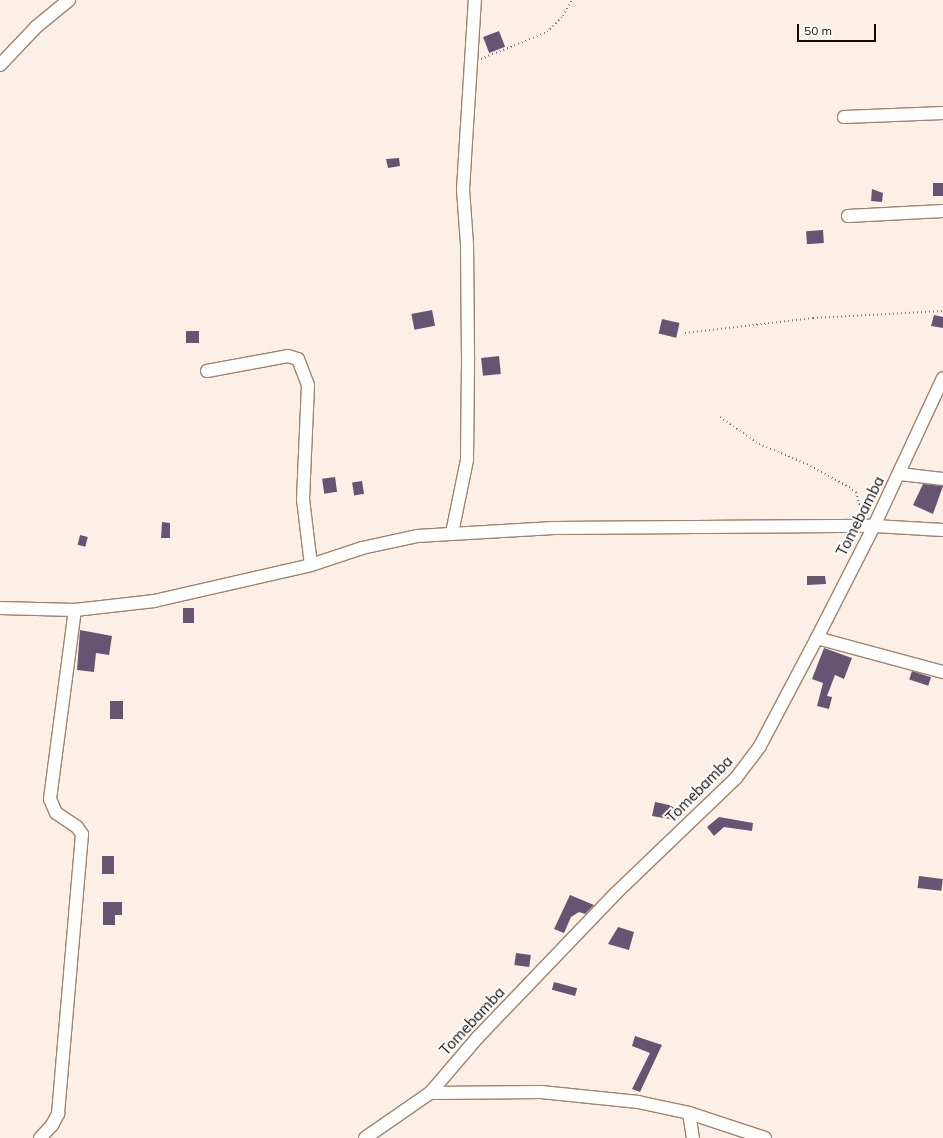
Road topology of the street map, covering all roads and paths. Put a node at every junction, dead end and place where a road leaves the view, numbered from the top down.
1 (68, 0) edge
2 (475, 0) edge
3 (572, 0) edge
4 (471, 63) junction
5 (0, 65) edge
6 (943, 113) edge
7 (844, 117) dead end
8 (943, 211) edge
9 (848, 216) dead end
10 (943, 311) edge
11 (685, 333) dead end
12 (206, 370) dead end
13 (943, 378) edge
14 (720, 417) dead end
15 (899, 474) junction
16 (943, 479) edge
17 (861, 526) junction
18 (874, 526) junction
19 (943, 530) edge
20 (452, 533) junction
21 (311, 565) junction
22 (0, 608) edge
23 (75, 610) junction
24 (817, 638) junction
25 (943, 672) edge
26 (430, 1092) junction
27 (689, 1113) junction
28 (40, 1138) edge
29 (365, 1138) edge
30 (693, 1138) edge
31 (765, 1138) edge

1 - 5 street
2 - 4 street
3 - 4 path
4 - 20 street
6 - 7 street
8 - 9 street
10 - 11 path
12 - 21 street
13 - 15 street, Tomebamba
14 - 17 path
15 - 16 street
15 - 18 street, Tomebamba
17 - 18 street
17 - 20 street
18 - 19 street
18 - 24 street, Tomebamba
20 - 21 street
21 - 23 street
22 - 23 street
23 - 28 street
24 - 25 street
24 - 26 street, Tomebamba
26 - 27 street
26 - 29 street, Tomebamba
27 - 30 street
27 - 31 street

